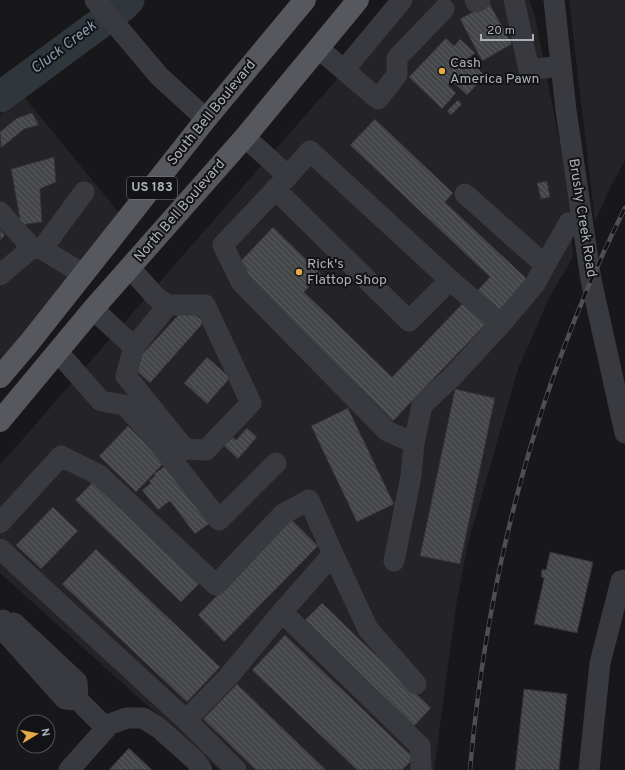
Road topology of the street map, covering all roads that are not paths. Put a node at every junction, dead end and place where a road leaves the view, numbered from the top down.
1 (95, 0) edge
2 (305, 0) edge
3 (358, 0) edge
4 (402, 0) edge
5 (475, 0) edge
6 (480, 0) edge
7 (514, 0) edge
8 (554, 0) edge
9 (444, 9) dead end
10 (318, 48) junction
11 (561, 66) junction
12 (344, 70) junction
13 (206, 119) junction
14 (245, 137) junction
15 (281, 183) junction
16 (84, 192) dead end
17 (465, 194) dead end
18 (0, 212) edge
19 (582, 221) junction
20 (37, 248) junction
21 (545, 265) junction
22 (130, 268) junction
23 (83, 274) junction
24 (0, 275) edge
25 (450, 280) junction
26 (168, 305) junction
27 (93, 309) junction
28 (501, 324) junction
29 (134, 347) junction
30 (58, 352) junction
31 (0, 377) edge
32 (621, 395) edge
33 (0, 421) edge
34 (625, 433) edge
35 (414, 443) junction
36 (276, 463) dead end
37 (0, 523) edge
38 (0, 549) edge
39 (334, 554) junction
40 (394, 561) dead end
41 (625, 580) edge
42 (282, 612) junction
43 (4, 618) edge
44 (416, 684) dead end
45 (78, 700) junction
46 (186, 720) junction
47 (106, 728) junction
48 (69, 770) edge
49 (202, 770) edge
50 (236, 770) edge
51 (421, 770) edge
52 (589, 770) edge

1 - 13 street
2 - 13 main road, South Bell Boulevard / US 183
3 - 10 main road, North Bell Boulevard / US 183
4 - 12 street
5 - 6 street
7 - 11 street
8 - 11 street, Brushy Creek Road
9 - 12 street
10 - 12 street
10 - 14 main road, North Bell Boulevard / US 183
11 - 19 street, Brushy Creek Road
13 - 23 main road, South Bell Boulevard / US 183
14 - 15 street
14 - 22 main road, North Bell Boulevard / US 183
15 - 25 street
15 - 25 street
15 - 35 street
16 - 20 street
17 - 21 street
18 - 20 street
19 - 21 street
19 - 32 street, Brushy Creek Road
20 - 23 street
20 - 24 street
21 - 28 street
22 - 26 street
22 - 27 main road, North Bell Boulevard / US 183
23 - 31 main road, South Bell Boulevard / US 183
25 - 28 street
26 - 29 street
26 - 29 street
27 - 29 street
27 - 30 main road, North Bell Boulevard / US 183
28 - 35 street
30 - 33 main road, North Bell Boulevard / US 183
30 - 36 street
32 - 34 street, Brushy Creek Road
35 - 40 street
37 - 39 street
38 - 46 street
39 - 42 street
39 - 44 street
41 - 52 street
42 - 46 street
42 - 51 street
43 - 45 street
43 - 45 street
45 - 47 street
46 - 50 street
47 - 48 street
47 - 49 street

